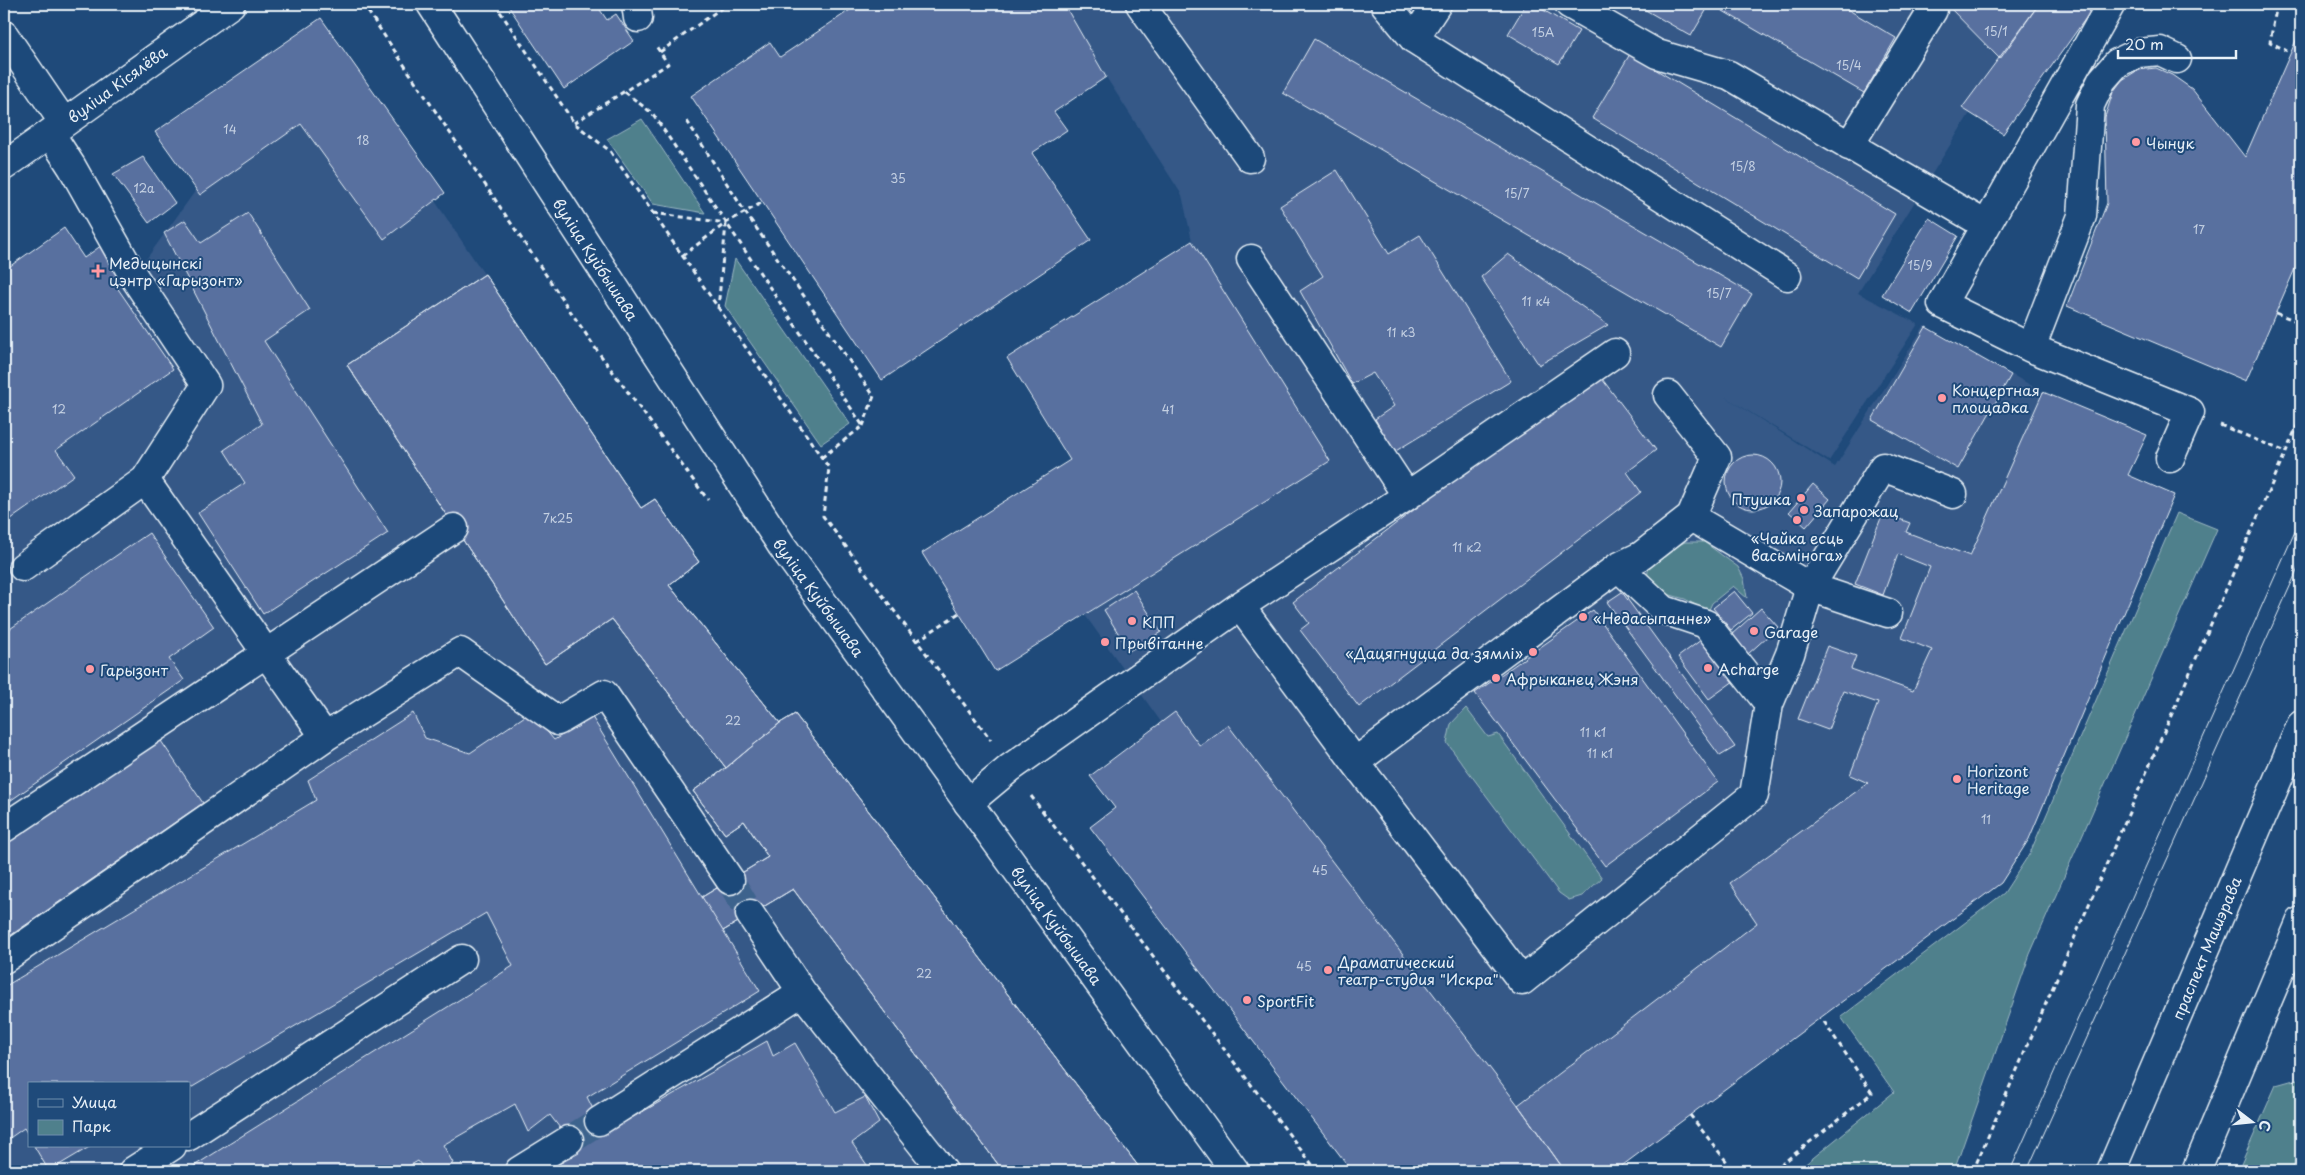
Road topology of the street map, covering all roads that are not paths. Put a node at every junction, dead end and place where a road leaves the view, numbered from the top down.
1 (231, 4) edge
2 (430, 4) edge
3 (1140, 4) edge
4 (1385, 4) edge
5 (1437, 4) edge
6 (1569, 4) edge
7 (1927, 4) edge
8 (2111, 4) edge
9 (5, 38) edge
10 (1414, 40) junction
11 (2177, 59) dead end
12 (57, 128) junction
13 (1849, 146) junction
14 (1250, 158) dead end
15 (4, 166) edge
16 (1986, 225) junction
17 (1251, 259) dead end
18 (1787, 276) dead end
19 (2031, 348) junction
20 (1615, 353) dead end
21 (1668, 395) dead end
22 (2170, 458) dead end
23 (145, 480) junction
24 (1953, 494) dead end
25 (1407, 496) junction
26 (1691, 517) junction
27 (454, 528) dead end
28 (23, 567) dead end
29 (1618, 567) junction
30 (1810, 587) junction
31 (1240, 606) junction
32 (1888, 613) dead end
33 (266, 653) junction
34 (1768, 704) junction
35 (2301, 725) edge
36 (325, 737) junction
37 (1355, 762) junction
38 (968, 803) junction
39 (4, 828) edge
40 (730, 880) tunnel mouth
41 (750, 914) tunnel mouth
42 (2301, 921) edge
43 (462, 959) dead end
44 (4, 960) edge
45 (802, 992) junction
46 (599, 1121) tunnel mouth
47 (190, 1135) edge
48 (569, 1140) tunnel mouth
49 (169, 1148) edge
50 (930, 1167) edge
51 (133, 1171) edge
52 (519, 1171) edge
53 (1235, 1171) edge
54 (2111, 1171) edge
55 (2196, 1171) edge

1 - 12 main road, вуліца Кісялёва
2 - 38 main road, вуліца Куйбышава
3 - 14 main road
4 - 10 main road
5 - 10 main road
6 - 13 main road
7 - 13 main road
8 - 16 main road
9 - 12 main road
10 - 18 main road
11 - 19 main road
12 - 15 main road, вуліца Кісялёва
12 - 23 main road
13 - 16 main road
16 - 19 main road
17 - 25 main road
19 - 22 main road
20 - 25 main road
21 - 26 main road
23 - 28 main road
23 - 33 main road
24 - 30 main road
25 - 31 main road
26 - 29 main road
26 - 30 main road
27 - 33 main road
29 - 34 main road
29 - 37 main road
30 - 32 main road
30 - 34 main road
31 - 37 main road
31 - 38 main road
33 - 36 main road
33 - 39 main road
34 - 37 main road
35 - 54 main road, праспект Машэрава
36 - 40 main road
36 - 44 main road
38 - 53 main road, вуліца Куйбышава
41 - 45 main road
42 - 55 main road
43 - 47 main road
45 - 46 main road
45 - 50 main road
48 - 52 main road
49 - 51 main road

